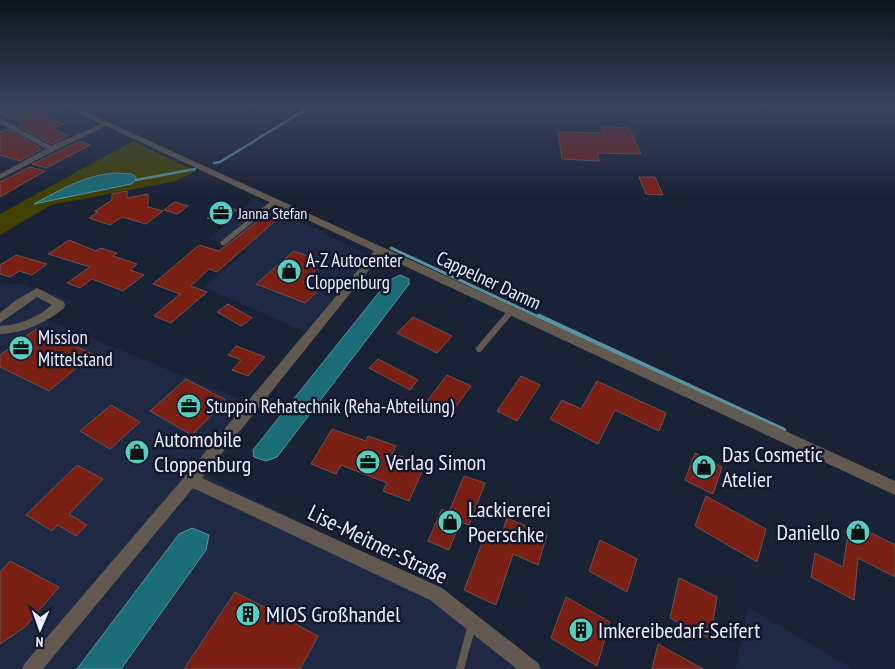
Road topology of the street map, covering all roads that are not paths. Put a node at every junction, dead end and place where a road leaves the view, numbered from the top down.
1 (30, 137) edge
2 (77, 137) edge
3 (134, 137) edge
4 (51, 149) junction
5 (0, 177) edge
6 (274, 202) junction
7 (223, 243) dead end
8 (380, 250) junction
9 (512, 311) junction
10 (0, 319) edge
11 (0, 330) edge
12 (479, 349) dead end
13 (191, 480) junction
14 (895, 488) edge
15 (473, 623) junction
16 (31, 669) edge
17 (460, 669) edge
18 (532, 669) edge

1 - 4 street
2 - 4 street
3 - 6 street, Cappelner Damm
4 - 5 street
6 - 7 lane
6 - 8 street, Cappelner Damm
8 - 9 street, Cappelner Damm
8 - 13 street
9 - 12 lane
9 - 14 street, Cappelner Damm
10 - 11 street
13 - 15 street, Lise-Meitner-Straße
13 - 16 street
15 - 17 lane
15 - 18 street, Lise-Meitner-Straße

